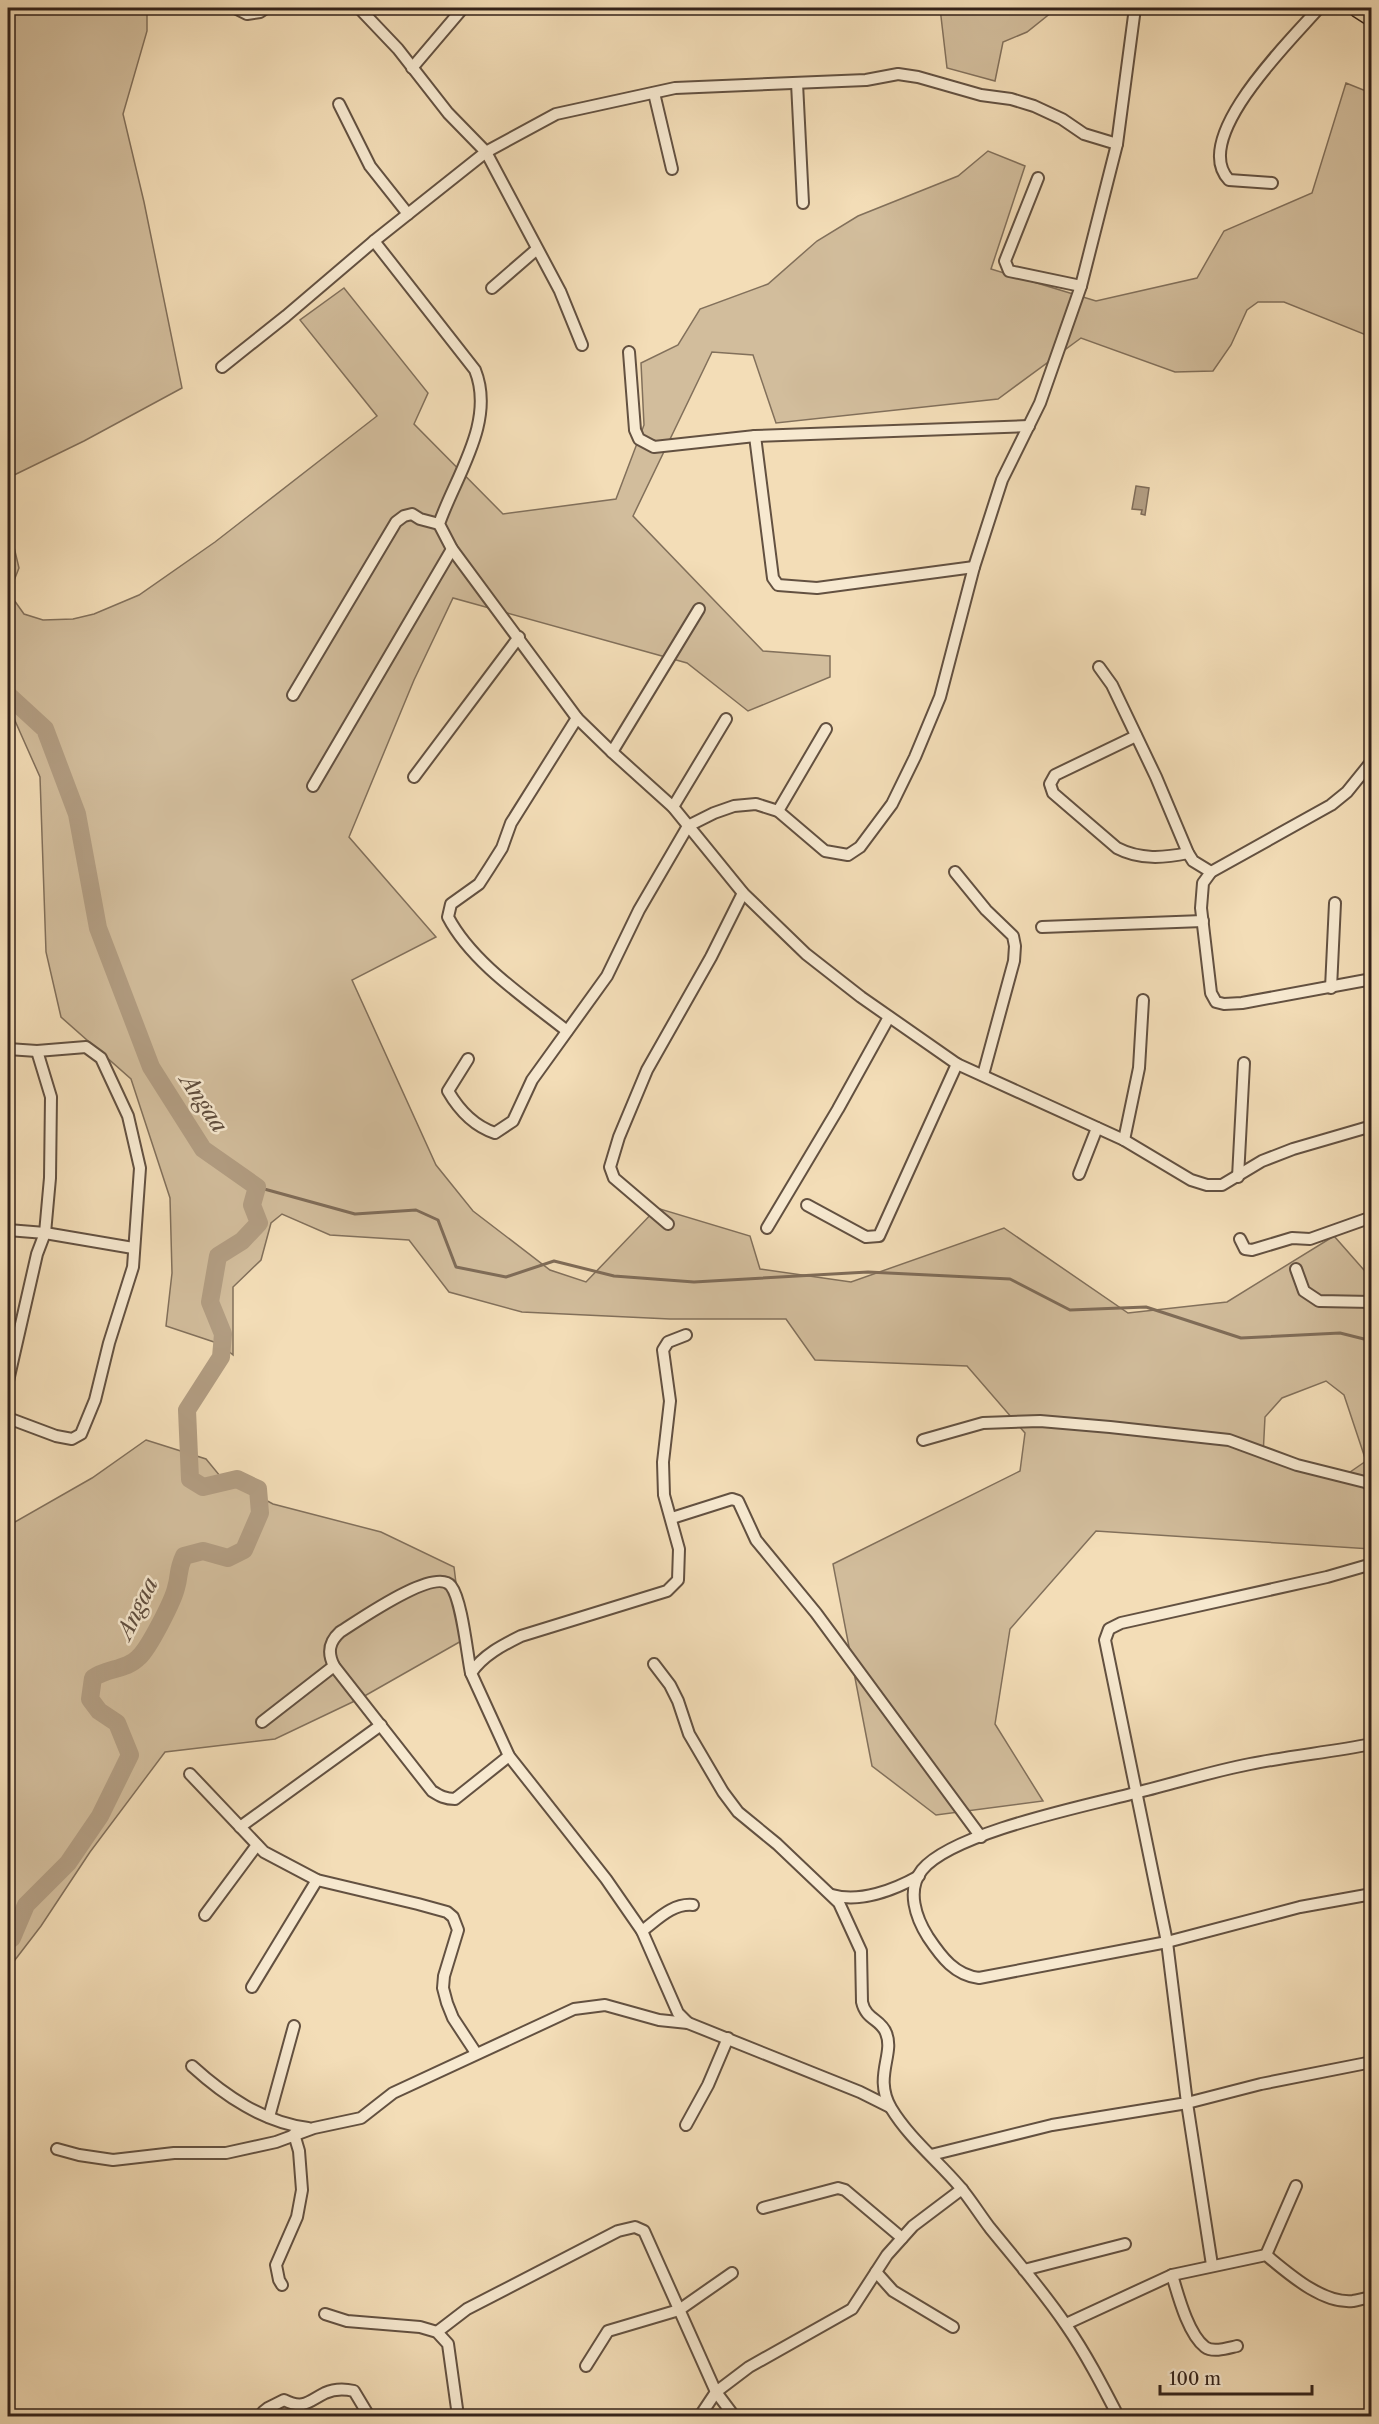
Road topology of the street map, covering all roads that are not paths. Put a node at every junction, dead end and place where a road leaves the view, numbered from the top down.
1 (235, 8) edge
2 (266, 8) edge
3 (360, 8) edge
4 (463, 8) edge
5 (1136, 8) edge
6 (1319, 8) edge
7 (1358, 8) edge
8 (1371, 17) edge
9 (412, 68) junction
10 (796, 83) junction
11 (654, 93) junction
12 (339, 104) dead end
13 (1118, 144) junction
14 (486, 152) junction
15 (672, 169) dead end
16 (1038, 177) dead end
17 (1272, 183) dead end
18 (803, 202) dead end
19 (408, 214) junction
20 (374, 241) junction
21 (537, 249) junction
22 (1081, 286) junction
23 (492, 288) dead end
24 (582, 345) dead end
25 (629, 352) dead end
26 (222, 367) dead end
27 (1029, 426) junction
28 (755, 436) junction
29 (439, 524) junction
30 (452, 549) junction
31 (974, 567) junction
32 (699, 609) dead end
33 (519, 637) junction
34 (1099, 667) dead end
35 (293, 695) dead end
36 (577, 718) junction
37 (726, 718) dead end
38 (826, 729) dead end
39 (1136, 735) junction
40 (612, 752) junction
41 (1371, 761) edge
42 (414, 777) dead end
43 (314, 786) dead end
44 (673, 807) junction
45 (778, 811) junction
46 (688, 826) junction
47 (1188, 854) junction
48 (955, 872) dead end
49 (1210, 872) junction
50 (742, 893) junction
51 (1335, 903) dead end
52 (1203, 921) junction
53 (1042, 927) dead end
54 (1371, 979) edge
55 (1331, 988) junction
56 (1143, 1000) dead end
57 (889, 1017) junction
58 (567, 1031) junction
59 (8, 1049) edge
60 (37, 1051) junction
61 (468, 1059) dead end
62 (1244, 1062) dead end
63 (957, 1064) junction
64 (983, 1075) junction
65 (1371, 1126) edge
66 (1097, 1128) junction
67 (1124, 1140) junction
68 (1079, 1174) dead end
69 (1238, 1177) junction
70 (807, 1205) dead end
71 (1371, 1217) edge
72 (668, 1224) dead end
73 (767, 1228) dead end
74 (8, 1230) edge
75 (45, 1233) junction
76 (1240, 1239) dead end
77 (133, 1248) junction
78 (1296, 1269) dead end
79 (1371, 1302) edge
80 (686, 1335) dead end
81 (8, 1381) edge
82 (8, 1418) edge
83 (923, 1440) dead end
84 (1371, 1486) edge
85 (672, 1518) junction
86 (1371, 1564) edge
87 (654, 1664) dead end
88 (333, 1666) junction
89 (471, 1673) junction
90 (262, 1722) dead end
91 (381, 1725) junction
92 (1371, 1744) edge
93 (509, 1756) junction
94 (190, 1774) dead end
95 (1138, 1792) junction
96 (240, 1827) junction
97 (981, 1837) junction
98 (257, 1845) junction
99 (919, 1876) junction
100 (317, 1880) junction
101 (1371, 1894) edge
102 (831, 1895) junction
103 (693, 1905) dead end
104 (205, 1915) dead end
105 (642, 1932) junction
106 (1167, 1942) junction
107 (252, 1987) dead end
108 (688, 2023) junction
109 (294, 2026) dead end
110 (728, 2038) junction
111 (476, 2053) junction
112 (1371, 2062) edge
113 (192, 2066) dead end
114 (1187, 2103) junction
115 (890, 2107) junction
116 (269, 2117) junction
117 (686, 2125) dead end
118 (314, 2128) junction
119 (294, 2134) junction
120 (57, 2149) dead end
121 (931, 2155) junction
122 (1296, 2186) dead end
123 (962, 2189) junction
124 (762, 2208) dead end
125 (902, 2238) junction
126 (1125, 2244) dead end
127 (1266, 2255) junction
128 (1212, 2265) junction
129 (1024, 2270) junction
130 (876, 2272) junction
131 (732, 2273) dead end
132 (1172, 2275) junction
133 (282, 2284) dead end
134 (1371, 2297) edge
135 (679, 2310) junction
136 (325, 2314) dead end
137 (1066, 2324) junction
138 (953, 2327) dead end
139 (437, 2332) junction
140 (1237, 2346) dead end
141 (586, 2366) dead end
142 (716, 2392) junction
143 (263, 2412) dead end
144 (369, 2416) edge
145 (458, 2416) edge
146 (700, 2416) edge
147 (734, 2416) edge
148 (1118, 2416) edge

1 - 2 street
3 - 9 street
4 - 9 street
5 - 13 street
6 - 17 street
7 - 8 highway
9 - 14 street
10 - 11 street
10 - 13 street
10 - 18 street
11 - 14 street
11 - 15 street
12 - 19 street
13 - 22 street
14 - 19 street
14 - 21 street
16 - 22 street
19 - 20 street
20 - 26 street
20 - 29 street
21 - 23 street
21 - 24 street
22 - 27 street
25 - 28 street
27 - 28 street
27 - 31 street
28 - 31 street
29 - 30 street
29 - 35 street
30 - 33 street
30 - 43 street
31 - 45 street
32 - 40 street
33 - 36 street
33 - 42 street
34 - 39 street
36 - 40 street
36 - 58 street
37 - 44 street
38 - 45 street
39 - 47 street
39 - 47 street
40 - 44 street
41 - 49 street
44 - 46 street
45 - 46 street
46 - 50 street
46 - 58 street
47 - 49 street
48 - 64 street
49 - 52 street
50 - 57 street
50 - 72 street
51 - 55 street
52 - 53 street
52 - 55 street
54 - 55 street
56 - 67 street
57 - 63 street
57 - 73 street
58 - 61 street
59 - 60 street
60 - 75 street
60 - 77 street
62 - 69 street
63 - 64 street
63 - 70 street
64 - 66 street
65 - 69 street
66 - 67 street
66 - 68 street
67 - 69 street
71 - 76 street
74 - 75 street
75 - 77 street
75 - 81 street
77 - 82 street
78 - 79 street
80 - 85 street
83 - 84 street
85 - 89 street
85 - 97 street
86 - 95 street
87 - 102 street
88 - 89 street
88 - 90 street
88 - 91 street
89 - 93 street
91 - 93 street
91 - 96 street
92 - 95 street
93 - 105 street
94 - 96 street
95 - 97 street
95 - 106 street
96 - 98 street
97 - 99 street
98 - 100 street
98 - 104 street
99 - 102 street
99 - 106 street
100 - 107 street
100 - 111 street
101 - 106 street
102 - 115 street
103 - 105 street
105 - 108 street
106 - 114 street
108 - 110 street
108 - 111 street
109 - 116 street
110 - 115 street
110 - 117 street
111 - 118 street
112 - 114 street
113 - 116 street
114 - 121 street
114 - 128 street
115 - 121 street
116 - 118 street
118 - 119 street
119 - 120 street
119 - 133 street
121 - 123 street
122 - 127 street
123 - 125 street
123 - 129 street
124 - 125 street
125 - 130 street
126 - 129 street
127 - 128 street
127 - 134 street
128 - 132 street
129 - 137 street
130 - 138 street
130 - 142 street
131 - 135 street
132 - 137 street
132 - 140 street
135 - 139 street
135 - 141 street
135 - 142 street
136 - 139 street
137 - 148 street
139 - 145 street
142 - 146 street
142 - 147 street
143 - 144 street

